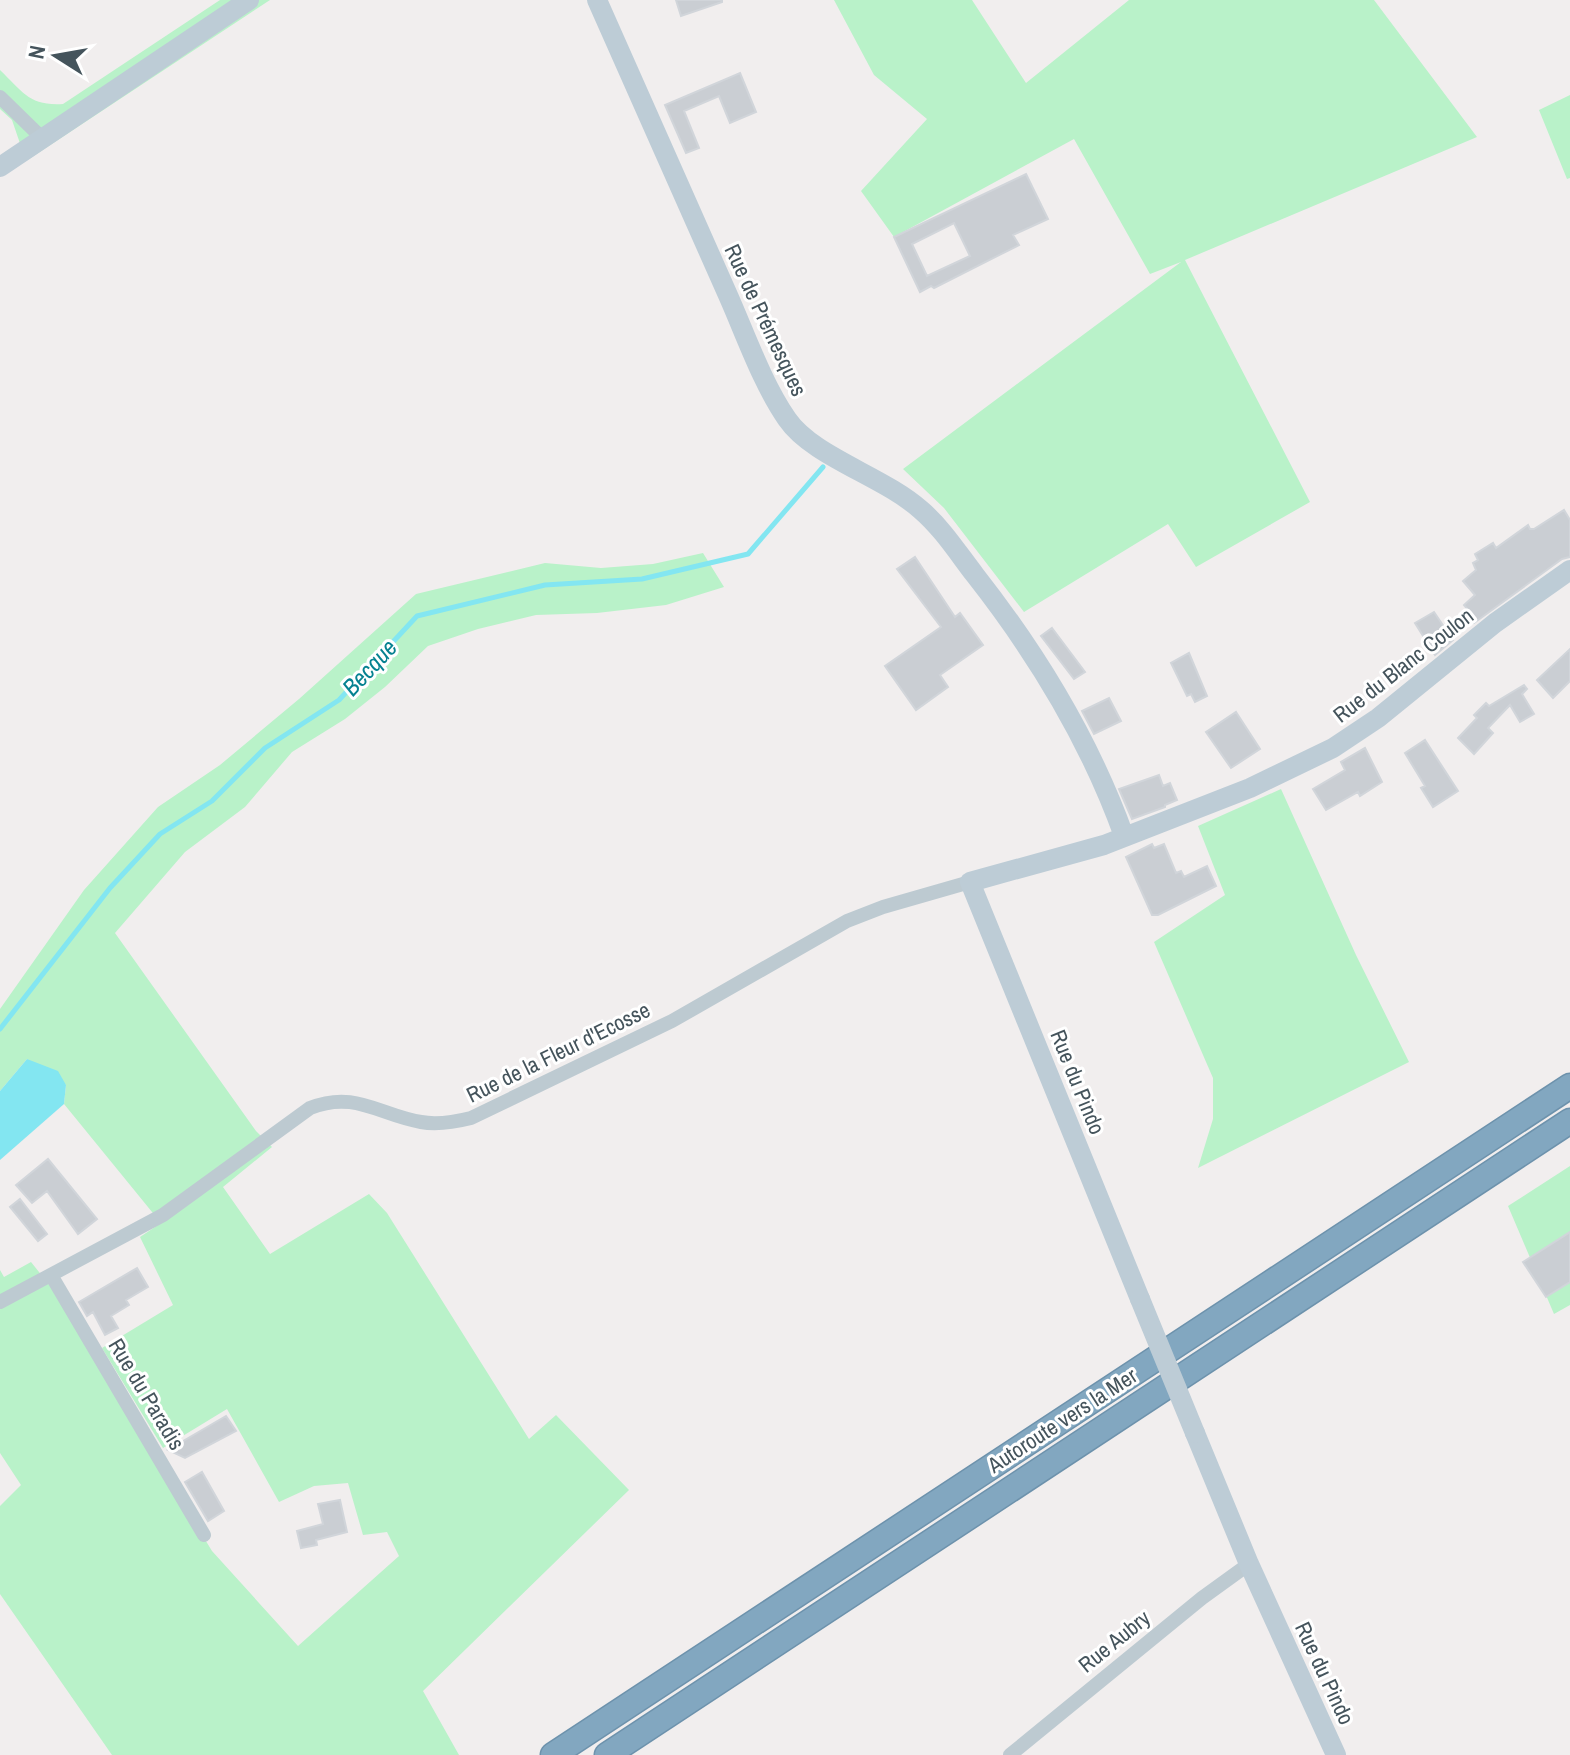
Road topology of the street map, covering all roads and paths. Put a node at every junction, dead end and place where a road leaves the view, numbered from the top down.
1 (249, 0) edge
2 (597, 0) edge
3 (0, 97) edge
4 (42, 138) junction
5 (0, 167) edge
6 (1570, 570) edge
7 (1124, 836) junction
8 (970, 882) junction
9 (1570, 1086) edge
10 (1570, 1121) edge
11 (51, 1275) junction
12 (0, 1302) edge
13 (204, 1535) dead end
14 (1249, 1564) junction
15 (553, 1755) edge
16 (607, 1755) edge
17 (1010, 1755) edge
18 (1336, 1755) edge

1 - 4 street
2 - 7 street, Rue de Prémesques
3 - 4 street
4 - 5 street
6 - 7 street, Rue du Blanc Coulon
7 - 8 street, Rue du Blanc Coulon
8 - 11 street, Rue de la Fleur d'Ecosse
8 - 14 street, Rue du Pindo, bridge
9 - 15 highway, Autoroute vers la Mer
10 - 16 highway
11 - 12 street, Rue de la Fleur d'Ecosse
11 - 13 street, Rue du Paradis
14 - 17 street, Rue Aubry
14 - 18 street, Rue du Pindo

